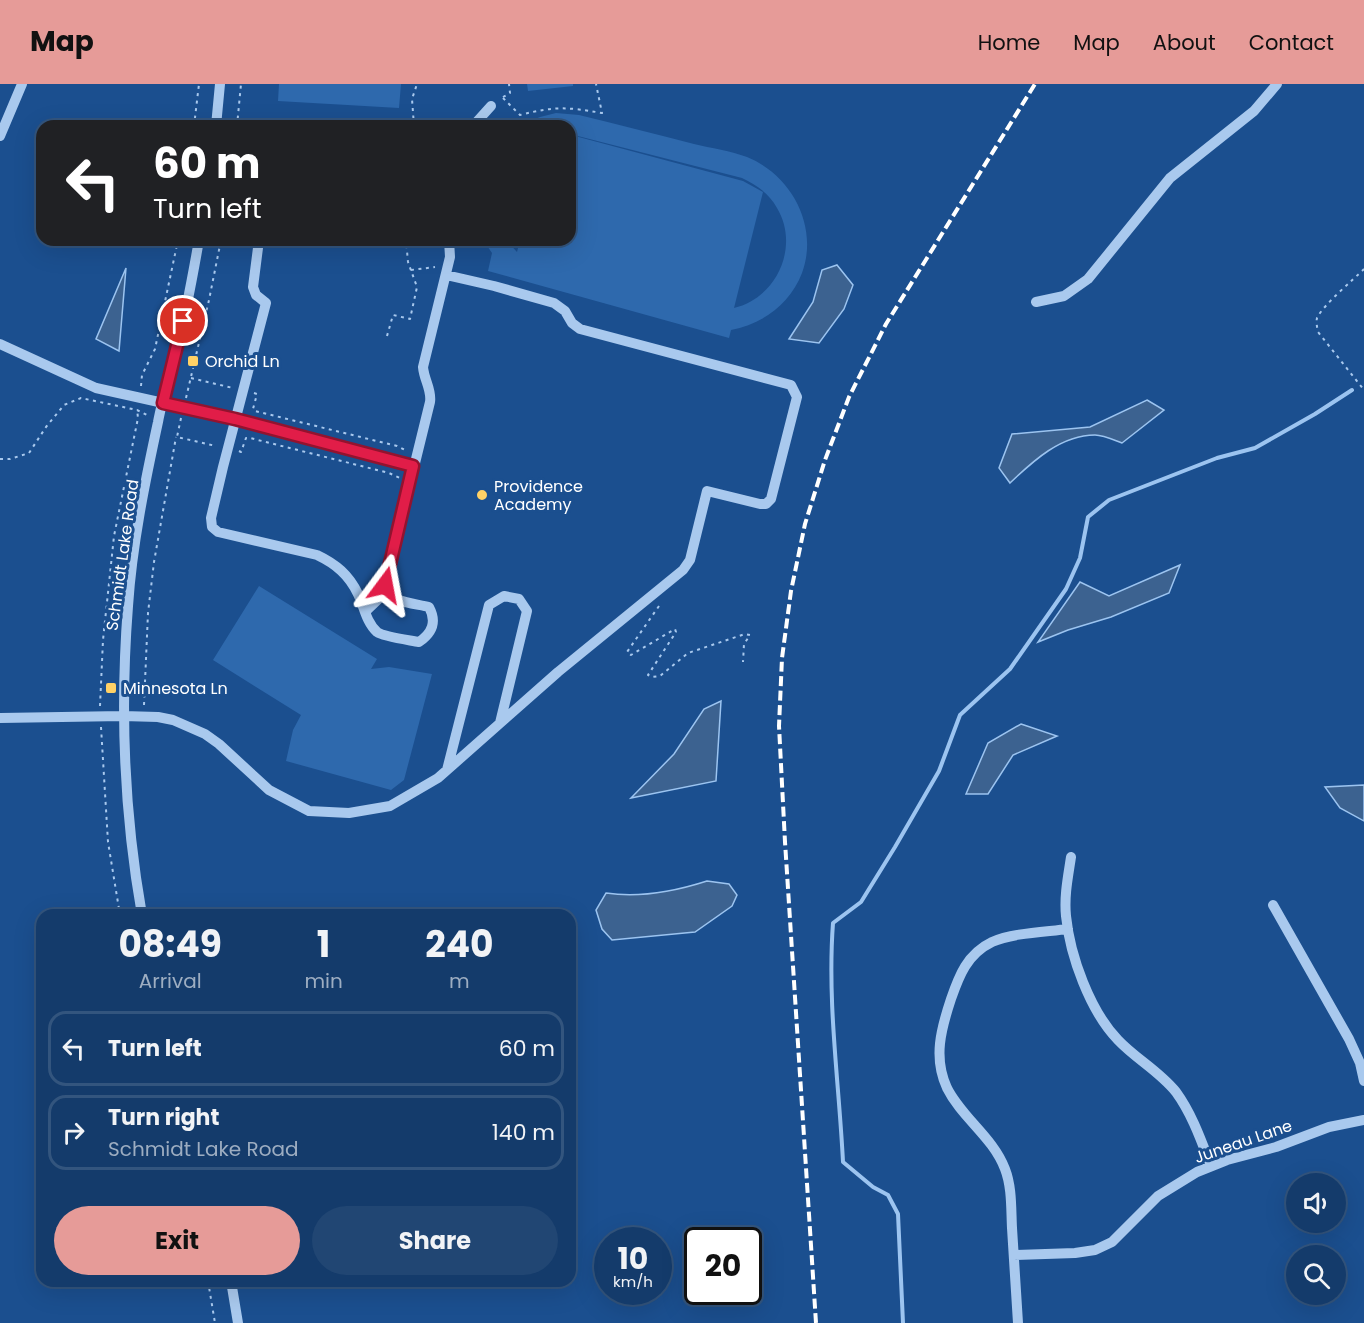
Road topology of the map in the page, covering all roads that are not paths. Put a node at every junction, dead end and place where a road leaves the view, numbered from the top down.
1 (22, 84) edge
2 (220, 84) edge
3 (1277, 84) edge
4 (491, 106) road end
5 (217, 120) edge
6 (478, 120) edge
7 (0, 136) edge
8 (199, 246) edge
9 (258, 246) edge
10 (449, 246) edge
11 (447, 271) junction
12 (1036, 302) dead end
13 (0, 344) edge
14 (163, 403) junction
15 (235, 419) junction
16 (413, 466) junction
17 (387, 592) junction
18 (365, 612) junction
19 (123, 716) junction
20 (0, 718) edge
21 (500, 723) junction
22 (447, 770) junction
23 (1071, 858) dead end
24 (1273, 905) dead end
25 (141, 909) edge
26 (1068, 929) junction
27 (1364, 1081) edge
28 (1364, 1120) edge
29 (1211, 1166) junction
30 (1014, 1255) junction
31 (232, 1287) edge
32 (238, 1323) edge
33 (1018, 1323) edge

1 - 7 street
2 - 5 street
3 - 12 street
4 - 6 street
8 - 14 street, Schmidt Lake Road
9 - 15 street
10 - 11 street
11 - 16 street
11 - 21 street
13 - 14 street
14 - 15 street
14 - 19 street, Schmidt Lake Road
15 - 16 street
15 - 18 street
16 - 17 street
17 - 18 street
17 - 18 street
19 - 20 street
19 - 22 street
19 - 25 street, Schmidt Lake Road
21 - 22 street
21 - 22 street
23 - 26 street
24 - 27 street
26 - 29 street
26 - 30 street
28 - 29 street, Juneau Lane
29 - 30 street, Juneau Lane
30 - 33 street
31 - 32 street

